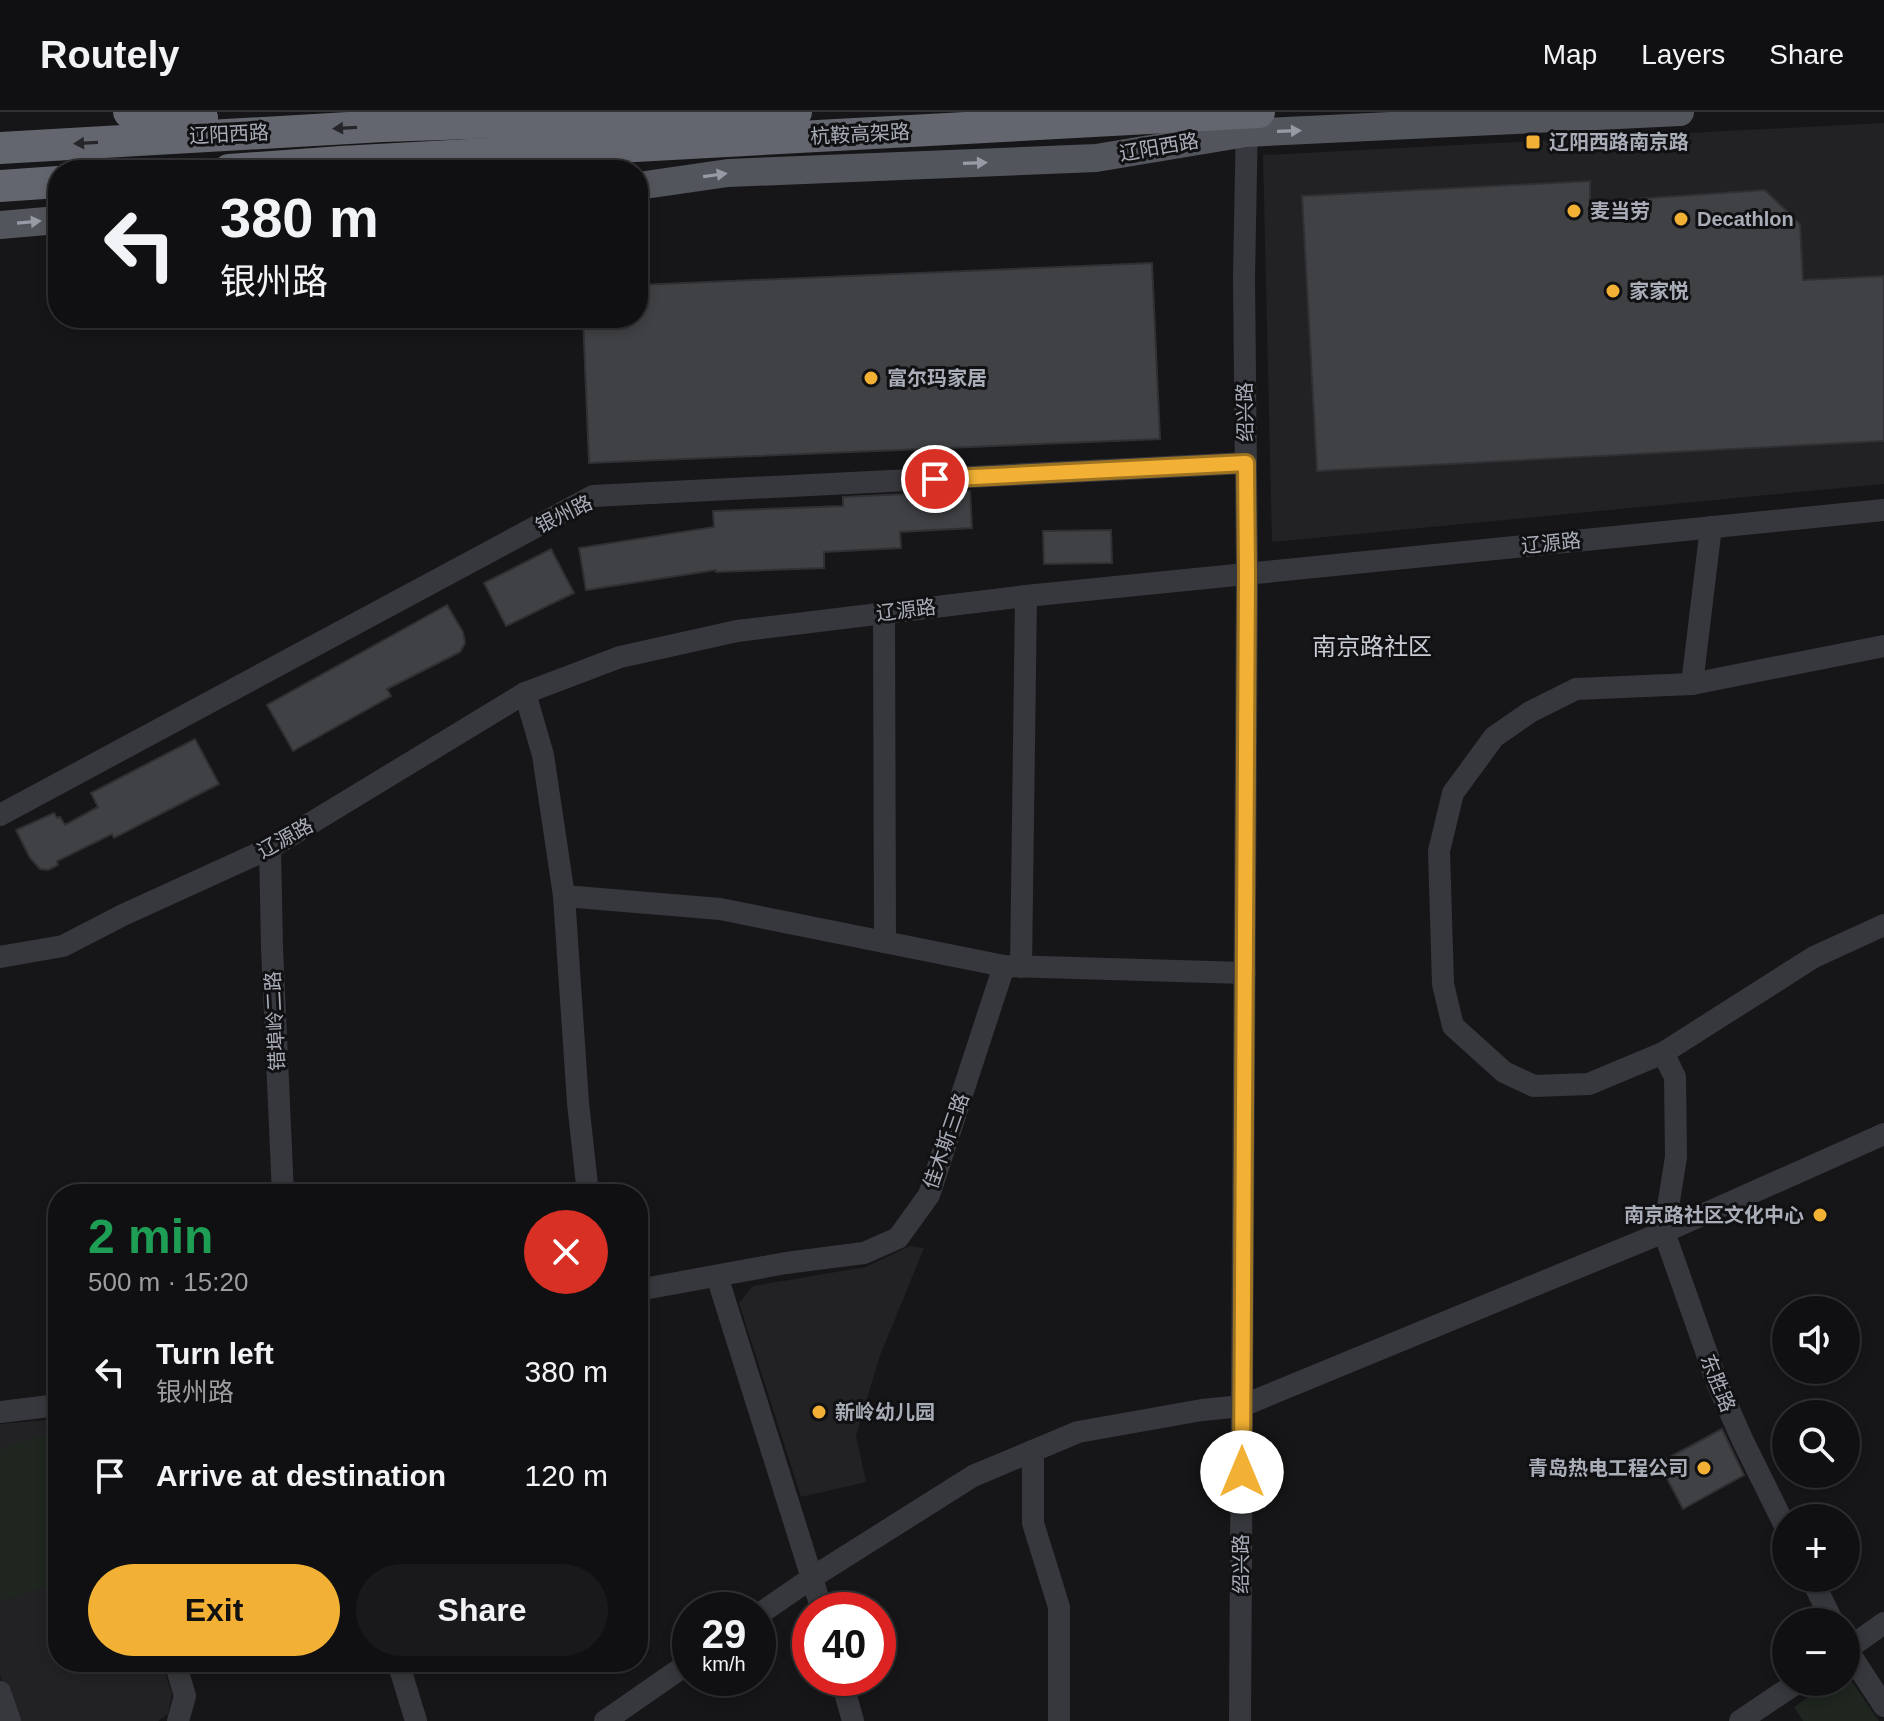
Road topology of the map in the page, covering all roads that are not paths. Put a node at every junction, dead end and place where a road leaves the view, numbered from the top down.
1 (129, 112) edge
2 (289, 112) edge
3 (640, 112) edge
4 (796, 112) edge
5 (1680, 112) edge
6 (675, 115) junction
7 (1251, 119) edge
8 (747, 127) junction
9 (0, 148) edge
10 (368, 160) edge
11 (613, 160) edge
12 (48, 183) edge
13 (648, 185) edge
14 (0, 186) edge
15 (48, 221) edge
16 (0, 225) edge
17 (1246, 463) junction
18 (1884, 510) edge
19 (1711, 527) junction
20 (1247, 574) junction
21 (1026, 596) junction
22 (884, 613) junction
23 (1884, 646) edge
24 (1692, 684) junction
25 (525, 693) junction
26 (0, 815) edge
27 (270, 848) junction
28 (564, 896) junction
29 (1884, 925) edge
30 (885, 942) junction
31 (0, 957) edge
32 (1013, 967) junction
33 (1245, 973) junction
34 (1663, 1053) junction
35 (1884, 1134) edge
36 (283, 1184) edge
37 (587, 1184) edge
38 (1664, 1232) junction
39 (717, 1276) junction
40 (648, 1288) edge
41 (48, 1406) edge
42 (1242, 1406) junction
43 (0, 1412) edge
44 (1033, 1451) junction
45 (1774, 1504) edge
46 (813, 1577) junction
47 (817, 1592) edge
48 (776, 1603) edge
49 (1884, 1623) edge
50 (1860, 1639) edge
51 (1860, 1670) edge
52 (178, 1672) edge
53 (401, 1672) edge
54 (672, 1674) edge
55 (0, 1692) edge
56 (846, 1696) edge
57 (1777, 1696) edge
58 (1884, 1706) edge
59 (10, 1721) edge
60 (178, 1721) edge
61 (416, 1721) edge
62 (605, 1721) edge
63 (853, 1721) edge
64 (1059, 1721) edge
65 (1240, 1721) edge
66 (1740, 1721) edge

1 - 2 highway
3 - 6 highway
4 - 8 highway, 杭鞍高架路
7 -> 5 main road, 辽阳西路
6 - 8 highway, 辽阳西路
6 -> 9 highway, 辽阳西路
7 - 8 highway, 杭鞍高架路
13 -> 7 main road, 辽阳西路
7 - 17 street, 绍兴路
8 - 10 highway, 辽阳西路
8 - 11 highway
12 - 14 highway
16 -> 15 main road
17 - 20 street, 绍兴路
17 - 26 street, 银州路
18 - 19 street, 辽源路
19 - 20 street, 辽源路
19 - 24 street
20 - 21 street, 辽源路
20 - 33 street, 绍兴路
21 - 22 street, 辽源路
21 - 32 street, 佳木斯三路
22 - 25 street, 辽源路
22 - 30 street
23 - 24 street
24 - 34 street
25 - 27 street, 辽源路
25 - 28 street
27 - 31 street, 辽源路
27 - 36 street, 错埠岭二路
28 - 30 street
28 - 37 street
29 - 34 street
30 - 32 street
32 - 33 street
32 - 39 street, 佳木斯三路
33 - 42 street, 绍兴路
34 - 38 street
35 - 38 street
38 - 42 street
38 - 45 street, 东胜路
39 - 40 street, 佳木斯三路
39 - 46 street
41 - 43 street
42 - 44 street
42 - 65 street, 绍兴路
44 - 46 street
44 - 64 street
46 - 47 street
46 - 48 street
49 - 50 street
51 - 58 street
52 - 60 street
53 - 61 street
54 - 62 street
55 - 59 street
56 - 63 street
57 - 66 street

